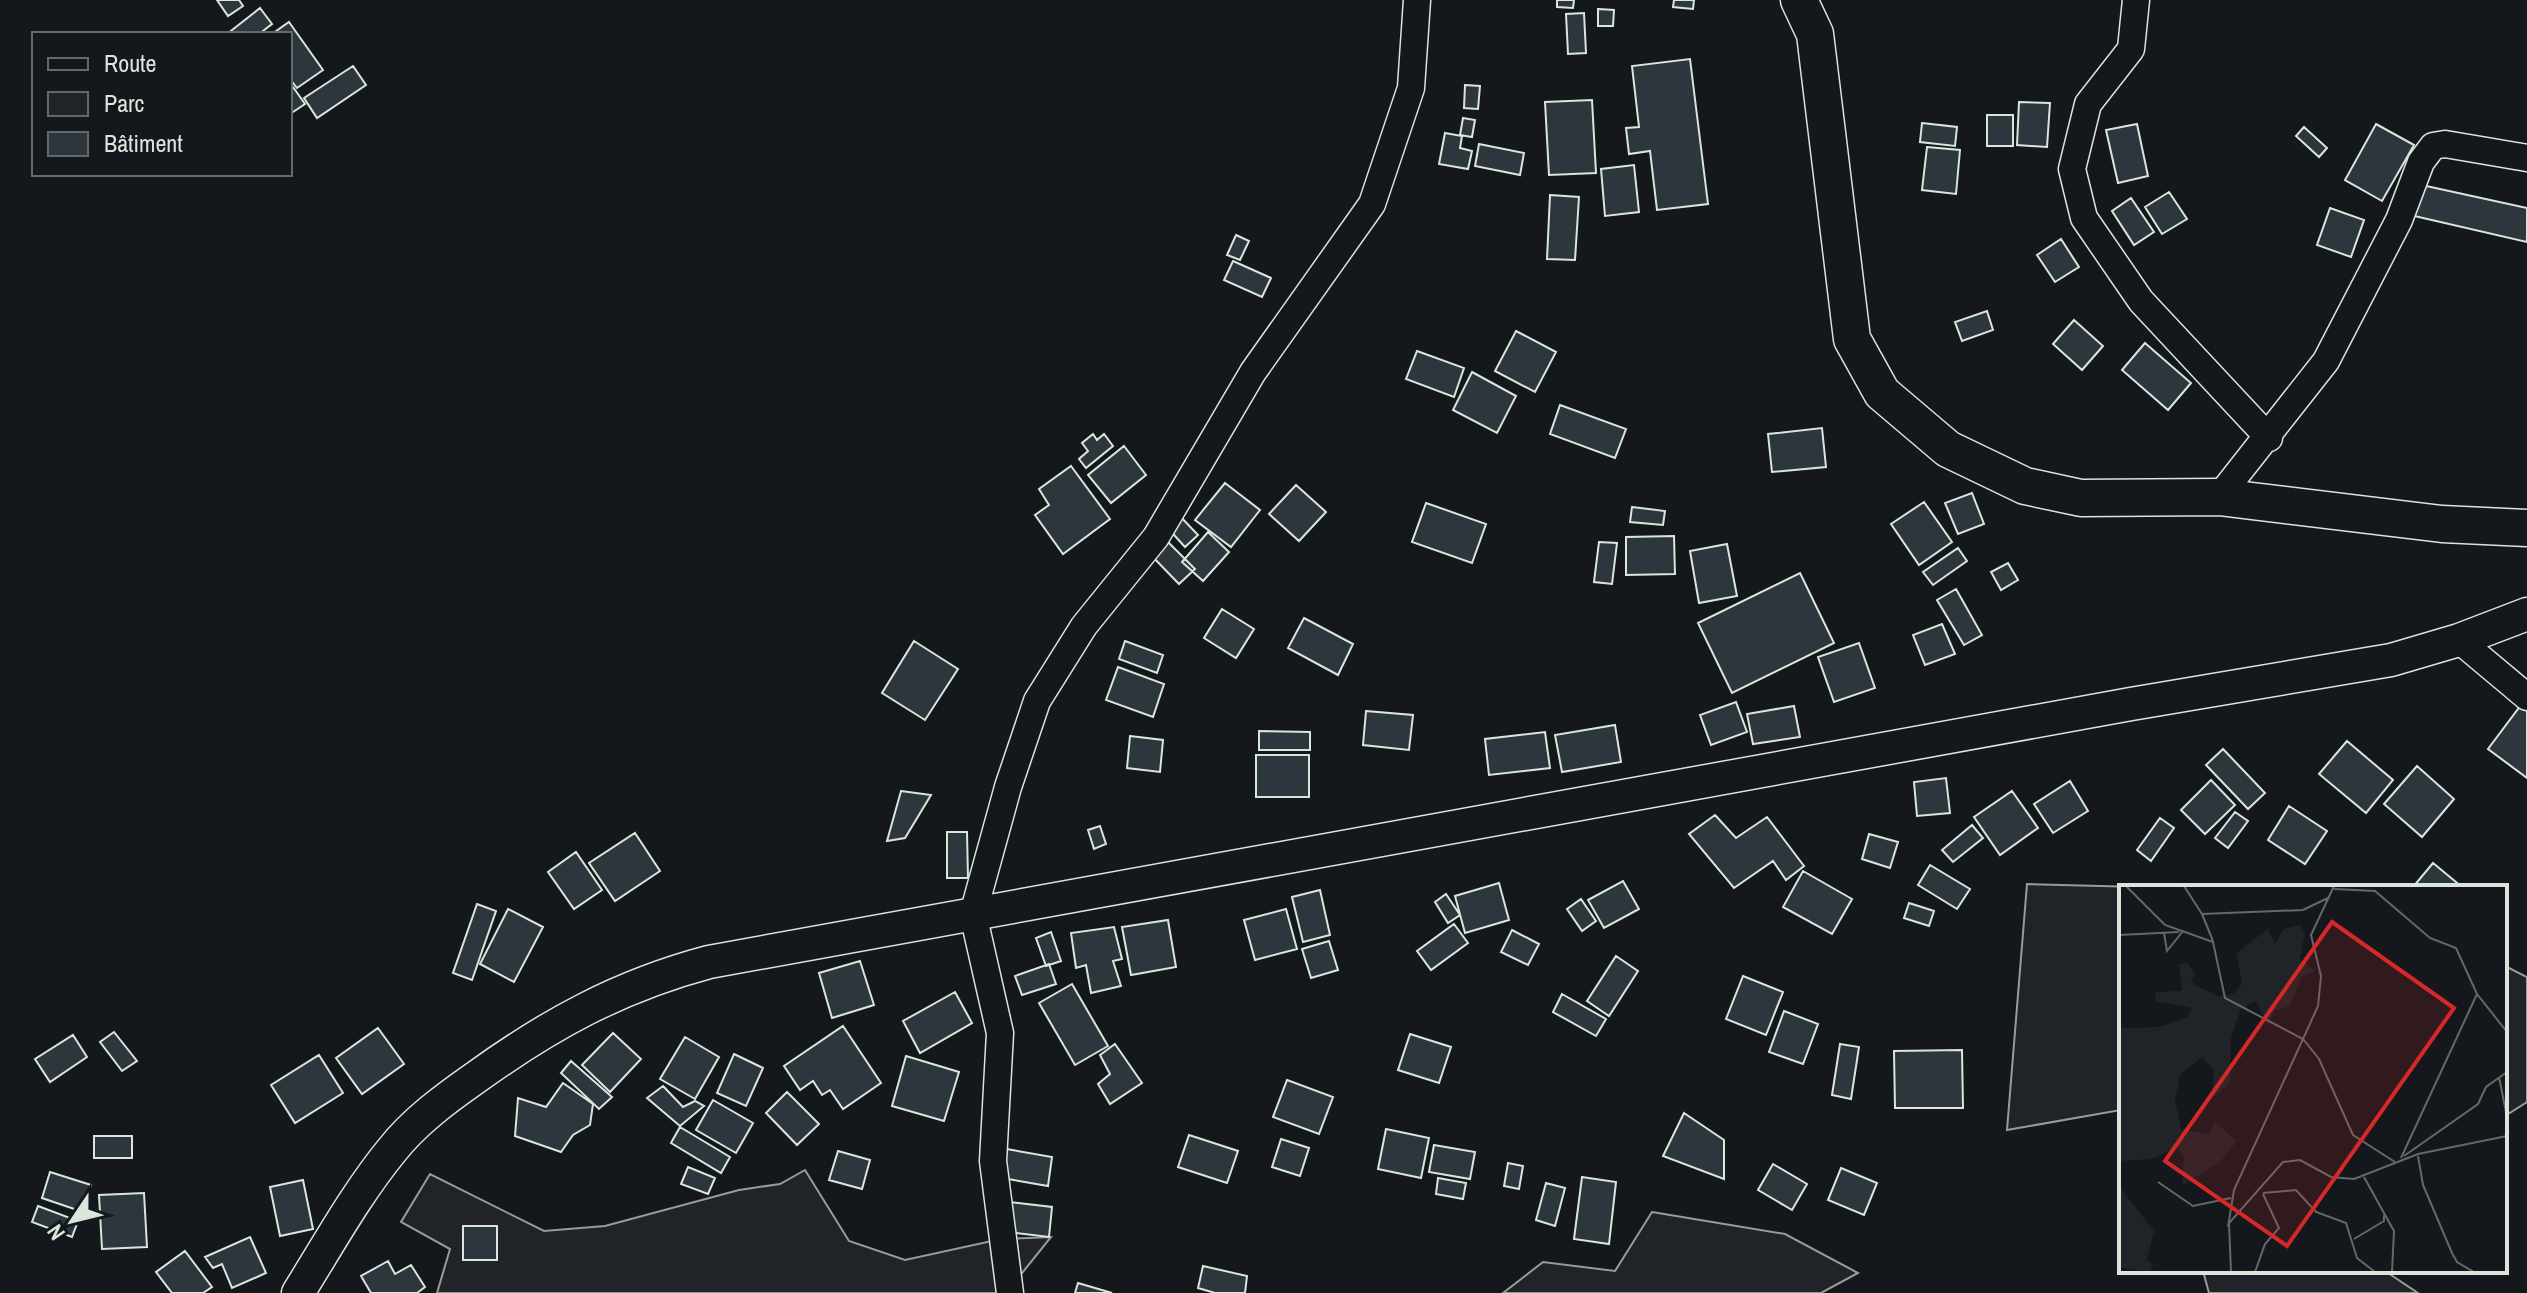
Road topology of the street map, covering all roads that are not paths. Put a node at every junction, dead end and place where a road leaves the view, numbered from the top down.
1 (1417, 0) edge
2 (1799, 0) edge
3 (2136, 0) edge
4 (2527, 158) edge
5 (2269, 438) junction
6 (2219, 497) junction
7 (2527, 528) edge
8 (2527, 614) edge
9 (2459, 640) junction
10 (2527, 697) edge
11 (973, 914) junction
12 (298, 1293) edge
13 (1010, 1293) edge

1 - 11 street
2 - 6 highway
3 - 5 street
4 - 5 street
5 - 6 street
6 - 7 highway
8 - 9 main road
9 - 10 street
9 - 11 main road
11 - 12 main road
11 - 13 street

